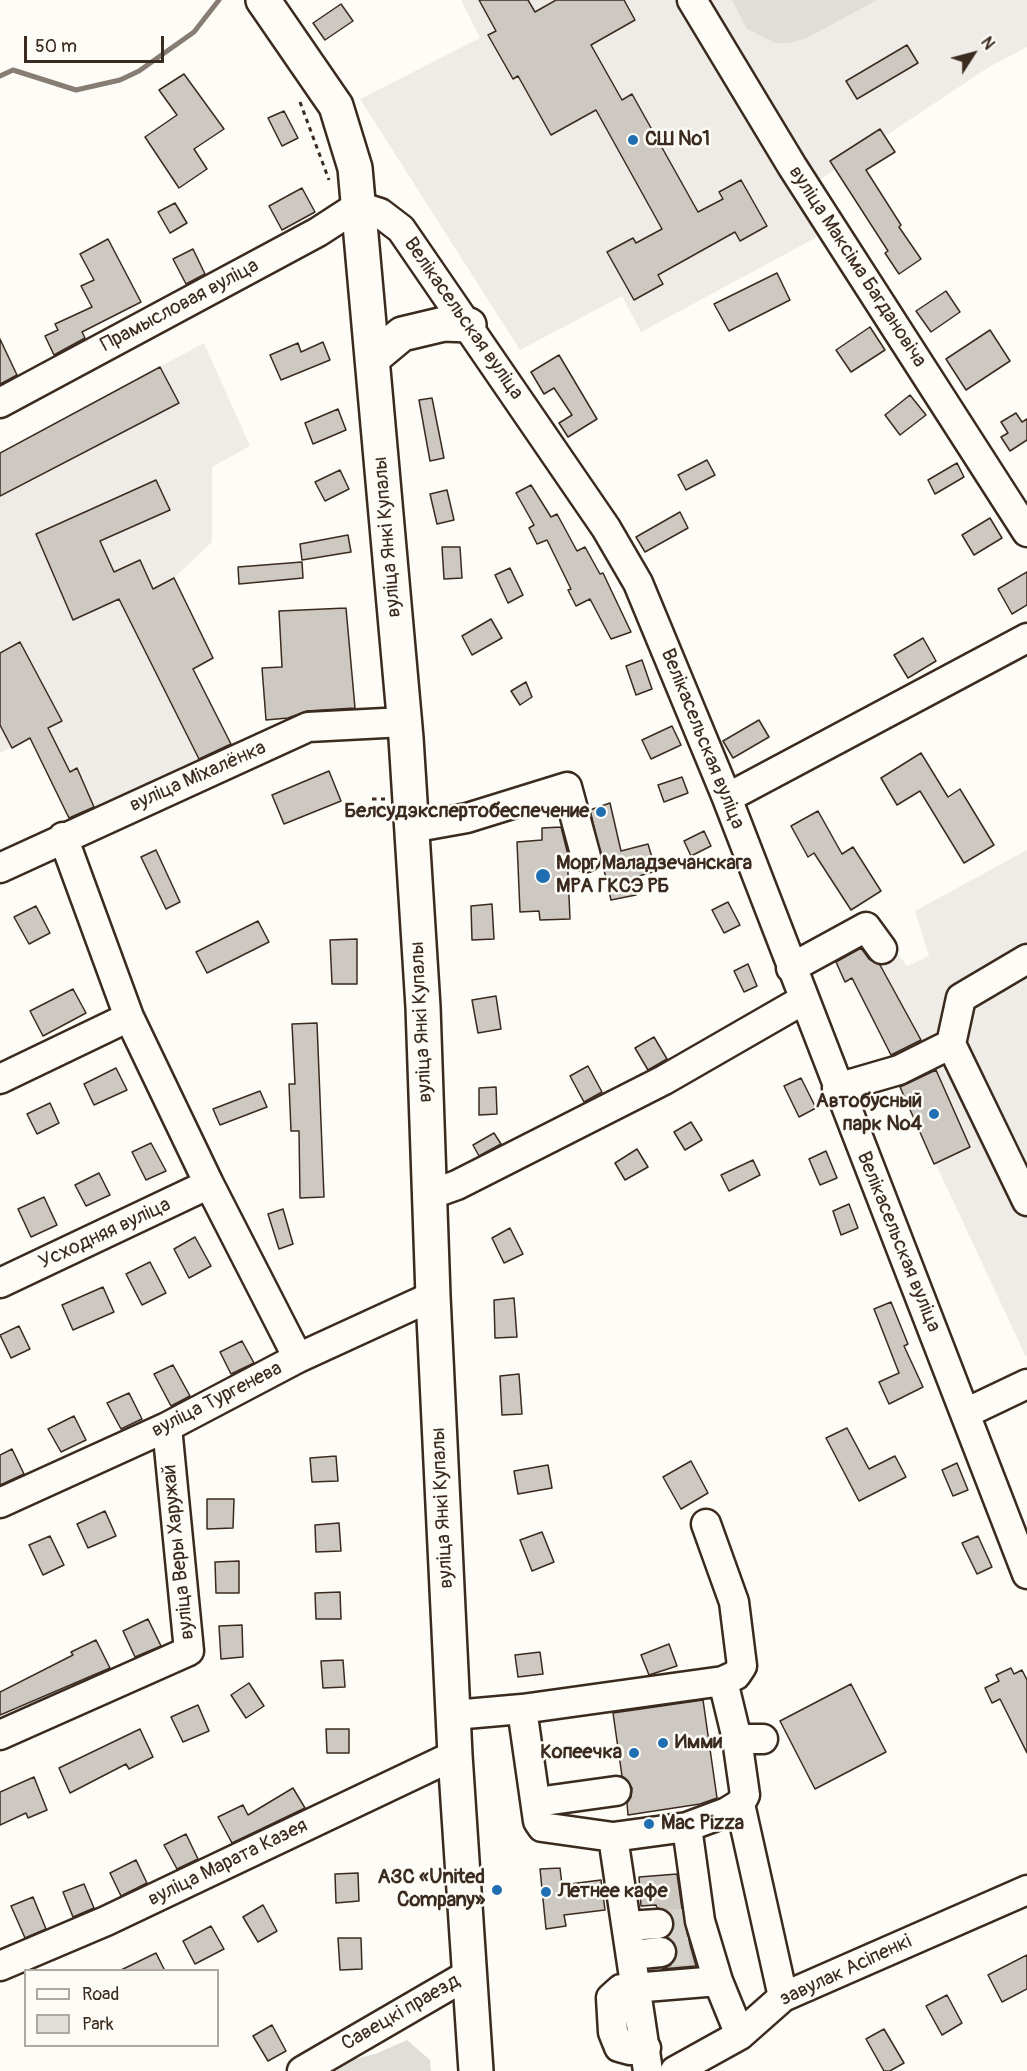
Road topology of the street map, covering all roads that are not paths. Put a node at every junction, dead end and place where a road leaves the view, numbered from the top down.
1 (263, 0) edge
2 (692, 0) edge
3 (358, 206) junction
4 (469, 325) junction
5 (372, 359) junction
6 (0, 403) edge
7 (1027, 532) edge
8 (1027, 639) edge
9 (404, 722) junction
10 (727, 798) junction
11 (411, 828) junction
12 (63, 837) junction
13 (586, 857) dead end
14 (0, 868) edge
15 (882, 949) dead end
16 (1027, 959) edge
17 (791, 968) junction
18 (803, 1000) junction
19 (129, 1017) junction
20 (951, 1044) junction
21 (0, 1079) edge
22 (837, 1088) junction
23 (209, 1184) junction
24 (429, 1194) junction
25 (1027, 1201) edge
26 (0, 1283) edge
27 (433, 1296) junction
28 (298, 1359) junction
29 (1027, 1384) edge
30 (966, 1413) junction
31 (166, 1427) junction
32 (0, 1503) edge
33 (706, 1524) dead end
34 (1027, 1574) edge
35 (723, 1681) junction
36 (522, 1710) junction
37 (454, 1714) junction
38 (0, 1734) edge
39 (455, 1755) junction
40 (616, 1791) dead end
41 (537, 1802) junction
42 (740, 1804) junction
43 (687, 1827) junction
44 (614, 1838) junction
45 (1027, 1890) edge
46 (658, 1924) tunnel mouth
47 (627, 1926) junction
48 (660, 1952) tunnel mouth
49 (631, 1954) junction
50 (0, 1966) edge
51 (469, 1974) junction
52 (718, 1981) junction
53 (636, 1987) junction
54 (783, 1997) junction
55 (740, 2035) junction
56 (647, 2060) edge
57 (302, 2071) edge
58 (476, 2071) edge
59 (675, 2071) edge

1 - 3 main road, вуліца Янкі Купалы
2 - 7 street, вуліца Максіма Багдановіча
3 - 4 street, Велікасельская вуліца
3 - 5 main road, вуліца Янкі Купалы
3 - 6 street, Прамысловая вуліца
4 - 5 main road
4 - 10 street, Велікасельская вуліца
5 - 9 main road, вуліца Янкі Купалы
8 - 10 street
9 - 11 main road, вуліца Янкі Купалы
9 - 12 street, вуліца Міхалёнка
10 - 17 street, Велікасельская вуліца
11 - 13 street
11 - 24 main road, вуліца Янкі Купалы
12 - 14 street, вуліца Міхалёнка
12 - 19 street
15 - 17 street
16 - 20 street
17 - 18 street, Велікасельская вуліца
18 - 22 street, Велікасельская вуліца
18 - 24 street
19 - 21 street
19 - 23 street
20 - 22 street
20 - 25 street
22 - 30 street, Велікасельская вуліца
23 - 26 street, Усходняя вуліца
23 - 28 street
24 - 27 main road, вуліца Янкі Купалы
27 - 28 street, вуліца Тургенева
27 - 37 main road, вуліца Янкі Купалы
28 - 31 street, вуліца Тургенева
29 - 30 street
30 - 34 street, Велікасельская вуліца
31 - 32 street, вуліца Тургенева
31 - 38 street, вуліца Веры Харужай
33 - 35 street
35 - 36 street
35 - 42 street
36 - 37 street
36 - 41 street
37 - 39 main road, вуліца Янкі Купалы
39 - 50 street, вуліца Марата Казея
39 - 51 main road, вуліца Янкі Купалы
40 - 41 street
41 - 44 street
42 - 43 street
42 - 54 street
43 - 44 street
43 - 52 street
44 - 47 street
45 - 54 street, завулак Асіпенкі
46 - 47 street
47 - 49 street
48 - 49 street
49 - 53 street
51 - 57 street, Савецкі праезд
51 - 58 main road, вуліца Янкі Купалы
52 - 53 street
52 - 55 street
53 - 56 street
54 - 55 street, завулак Асіпенкі
55 - 59 street, завулак Асіпенкі

